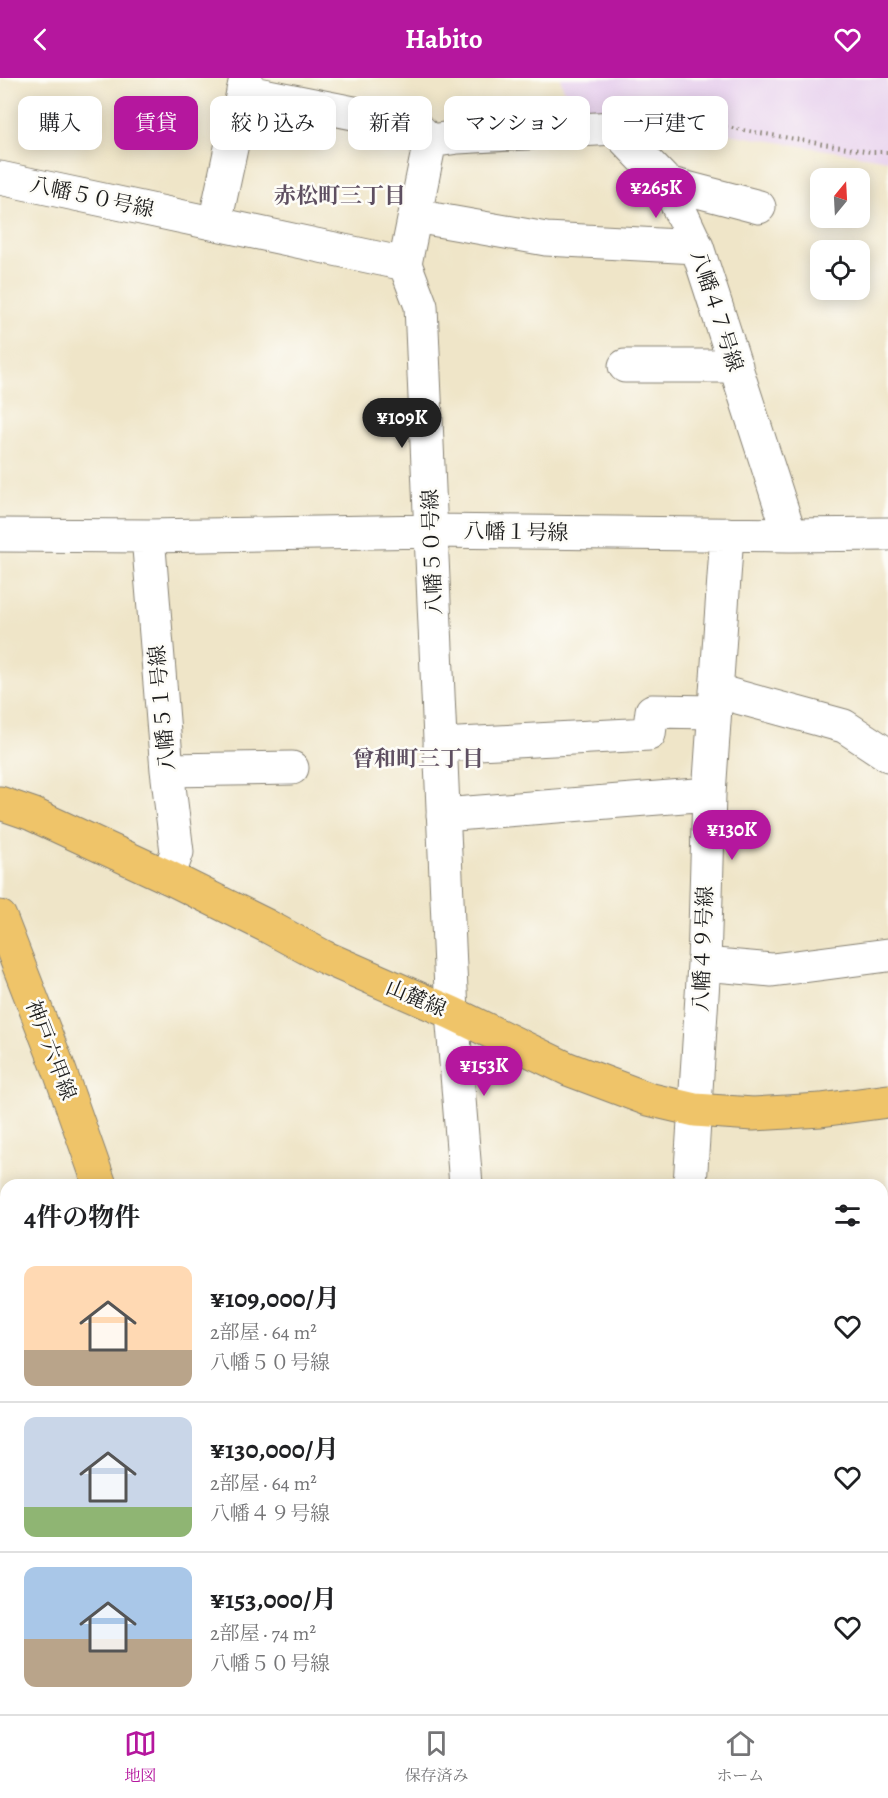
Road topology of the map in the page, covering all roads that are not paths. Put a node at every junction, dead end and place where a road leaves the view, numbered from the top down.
1 (245, 85) edge
2 (348, 109) edge
3 (602, 129) edge
4 (432, 141) edge
5 (428, 150) edge
6 (635, 150) edge
7 (0, 178) edge
8 (667, 183) junction
9 (759, 207) dead end
10 (415, 216) junction
11 (215, 223) junction
12 (697, 247) junction
13 (405, 264) junction
14 (625, 366) dead end
15 (736, 366) junction
16 (431, 531) junction
17 (727, 534) junction
18 (888, 534) edge
19 (0, 536) edge
20 (148, 536) junction
21 (790, 536) junction
22 (715, 702) junction
23 (440, 746) junction
24 (888, 755) edge
25 (292, 768) dead end
26 (167, 770) junction
27 (709, 794) junction
28 (0, 803) edge
29 (443, 815) junction
30 (168, 877) junction
31 (0, 916) edge
32 (888, 954) edge
33 (704, 964) junction
34 (452, 1013) junction
35 (888, 1101) edge
36 (695, 1110) junction
37 (98, 1179) edge
38 (466, 1179) edge
39 (690, 1179) edge

1 - 2 street
1 - 11 street
3 - 4 street
5 - 10 street
6 - 8 street, 八幡４７号線
7 - 11 street, 八幡５０号線
8 - 9 street
8 - 12 street, 八幡４７号線
10 - 12 street
10 - 13 street
11 - 13 street, 八幡５０号線
12 - 15 street, 八幡４７号線
13 - 16 street, 八幡５０号線
14 - 15 street
15 - 21 street, 八幡４７号線
16 - 17 street, 八幡１号線
16 - 20 street, 八幡１号線
16 - 23 street, 八幡５０号線
17 - 21 street, 八幡１号線
17 - 22 street, 八幡４９号線
18 - 21 street, 八幡１号線
19 - 20 street, 八幡１号線
20 - 26 street, 八幡５１号線
22 - 23 street
22 - 24 street
22 - 27 street, 八幡４９号線
23 - 29 street, 八幡５０号線
25 - 26 street
26 - 30 street, 八幡５１号線
27 - 29 street
27 - 33 street, 八幡４９号線
28 - 30 main road, 山麓線
29 - 34 street, 八幡５０号線
30 - 34 main road, 山麓線
31 - 37 main road, 神戸六甲線
32 - 33 street
33 - 36 street, 八幡４９号線
34 - 36 main road, 山麓線
34 - 38 street, 八幡５０号線
35 - 36 main road, 山麓線
36 - 39 street, 八幡４９号線

